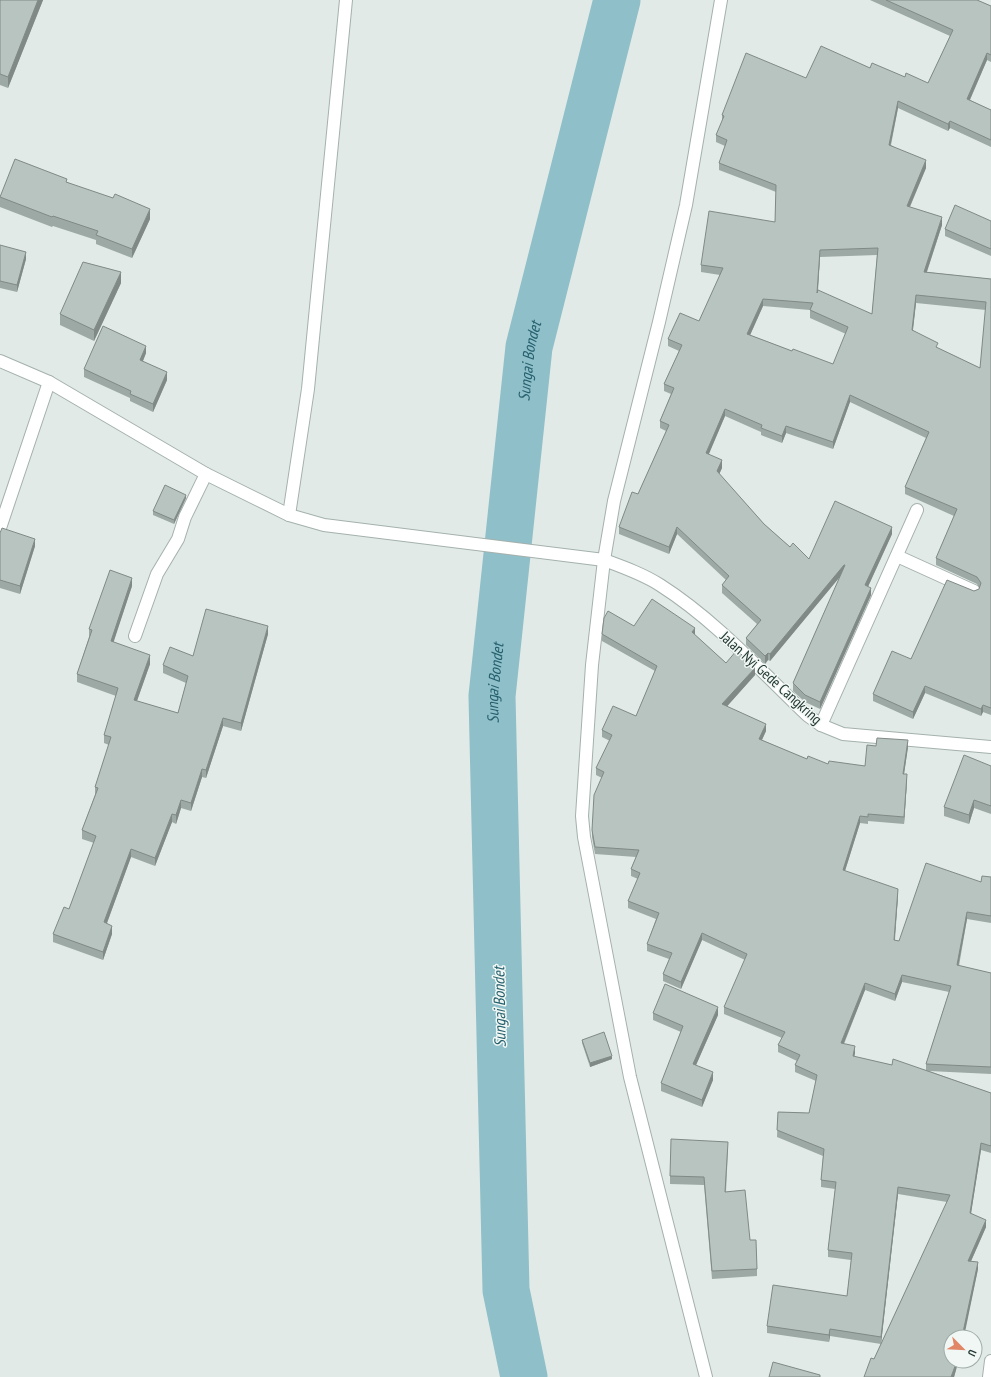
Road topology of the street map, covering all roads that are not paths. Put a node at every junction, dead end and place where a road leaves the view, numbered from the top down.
1 (346, 0) edge
2 (721, 0) edge
3 (0, 361) edge
4 (49, 382) junction
5 (206, 474) junction
6 (917, 510) dead end
7 (289, 515) junction
8 (0, 528) edge
9 (897, 556) junction
10 (604, 560) junction
11 (974, 591) edge
12 (135, 636) dead end
13 (820, 725) junction
14 (991, 748) edge
15 (991, 1361) edge
16 (706, 1377) edge
17 (989, 1377) edge

1 - 7 street
2 - 10 street
3 - 4 street, Jalan Nyi Gede Cangkring
4 - 5 street, Jalan Nyi Gede Cangkring
4 - 8 street
5 - 7 street, Jalan Nyi Gede Cangkring
5 - 12 street
6 - 9 street
7 - 10 street, Jalan Nyi Gede Cangkring
9 - 11 street
9 - 13 street
10 - 13 street, Jalan Nyi Gede Cangkring
10 - 16 street
13 - 14 street, Jalan Nyi Gede Cangkring
15 - 17 street

